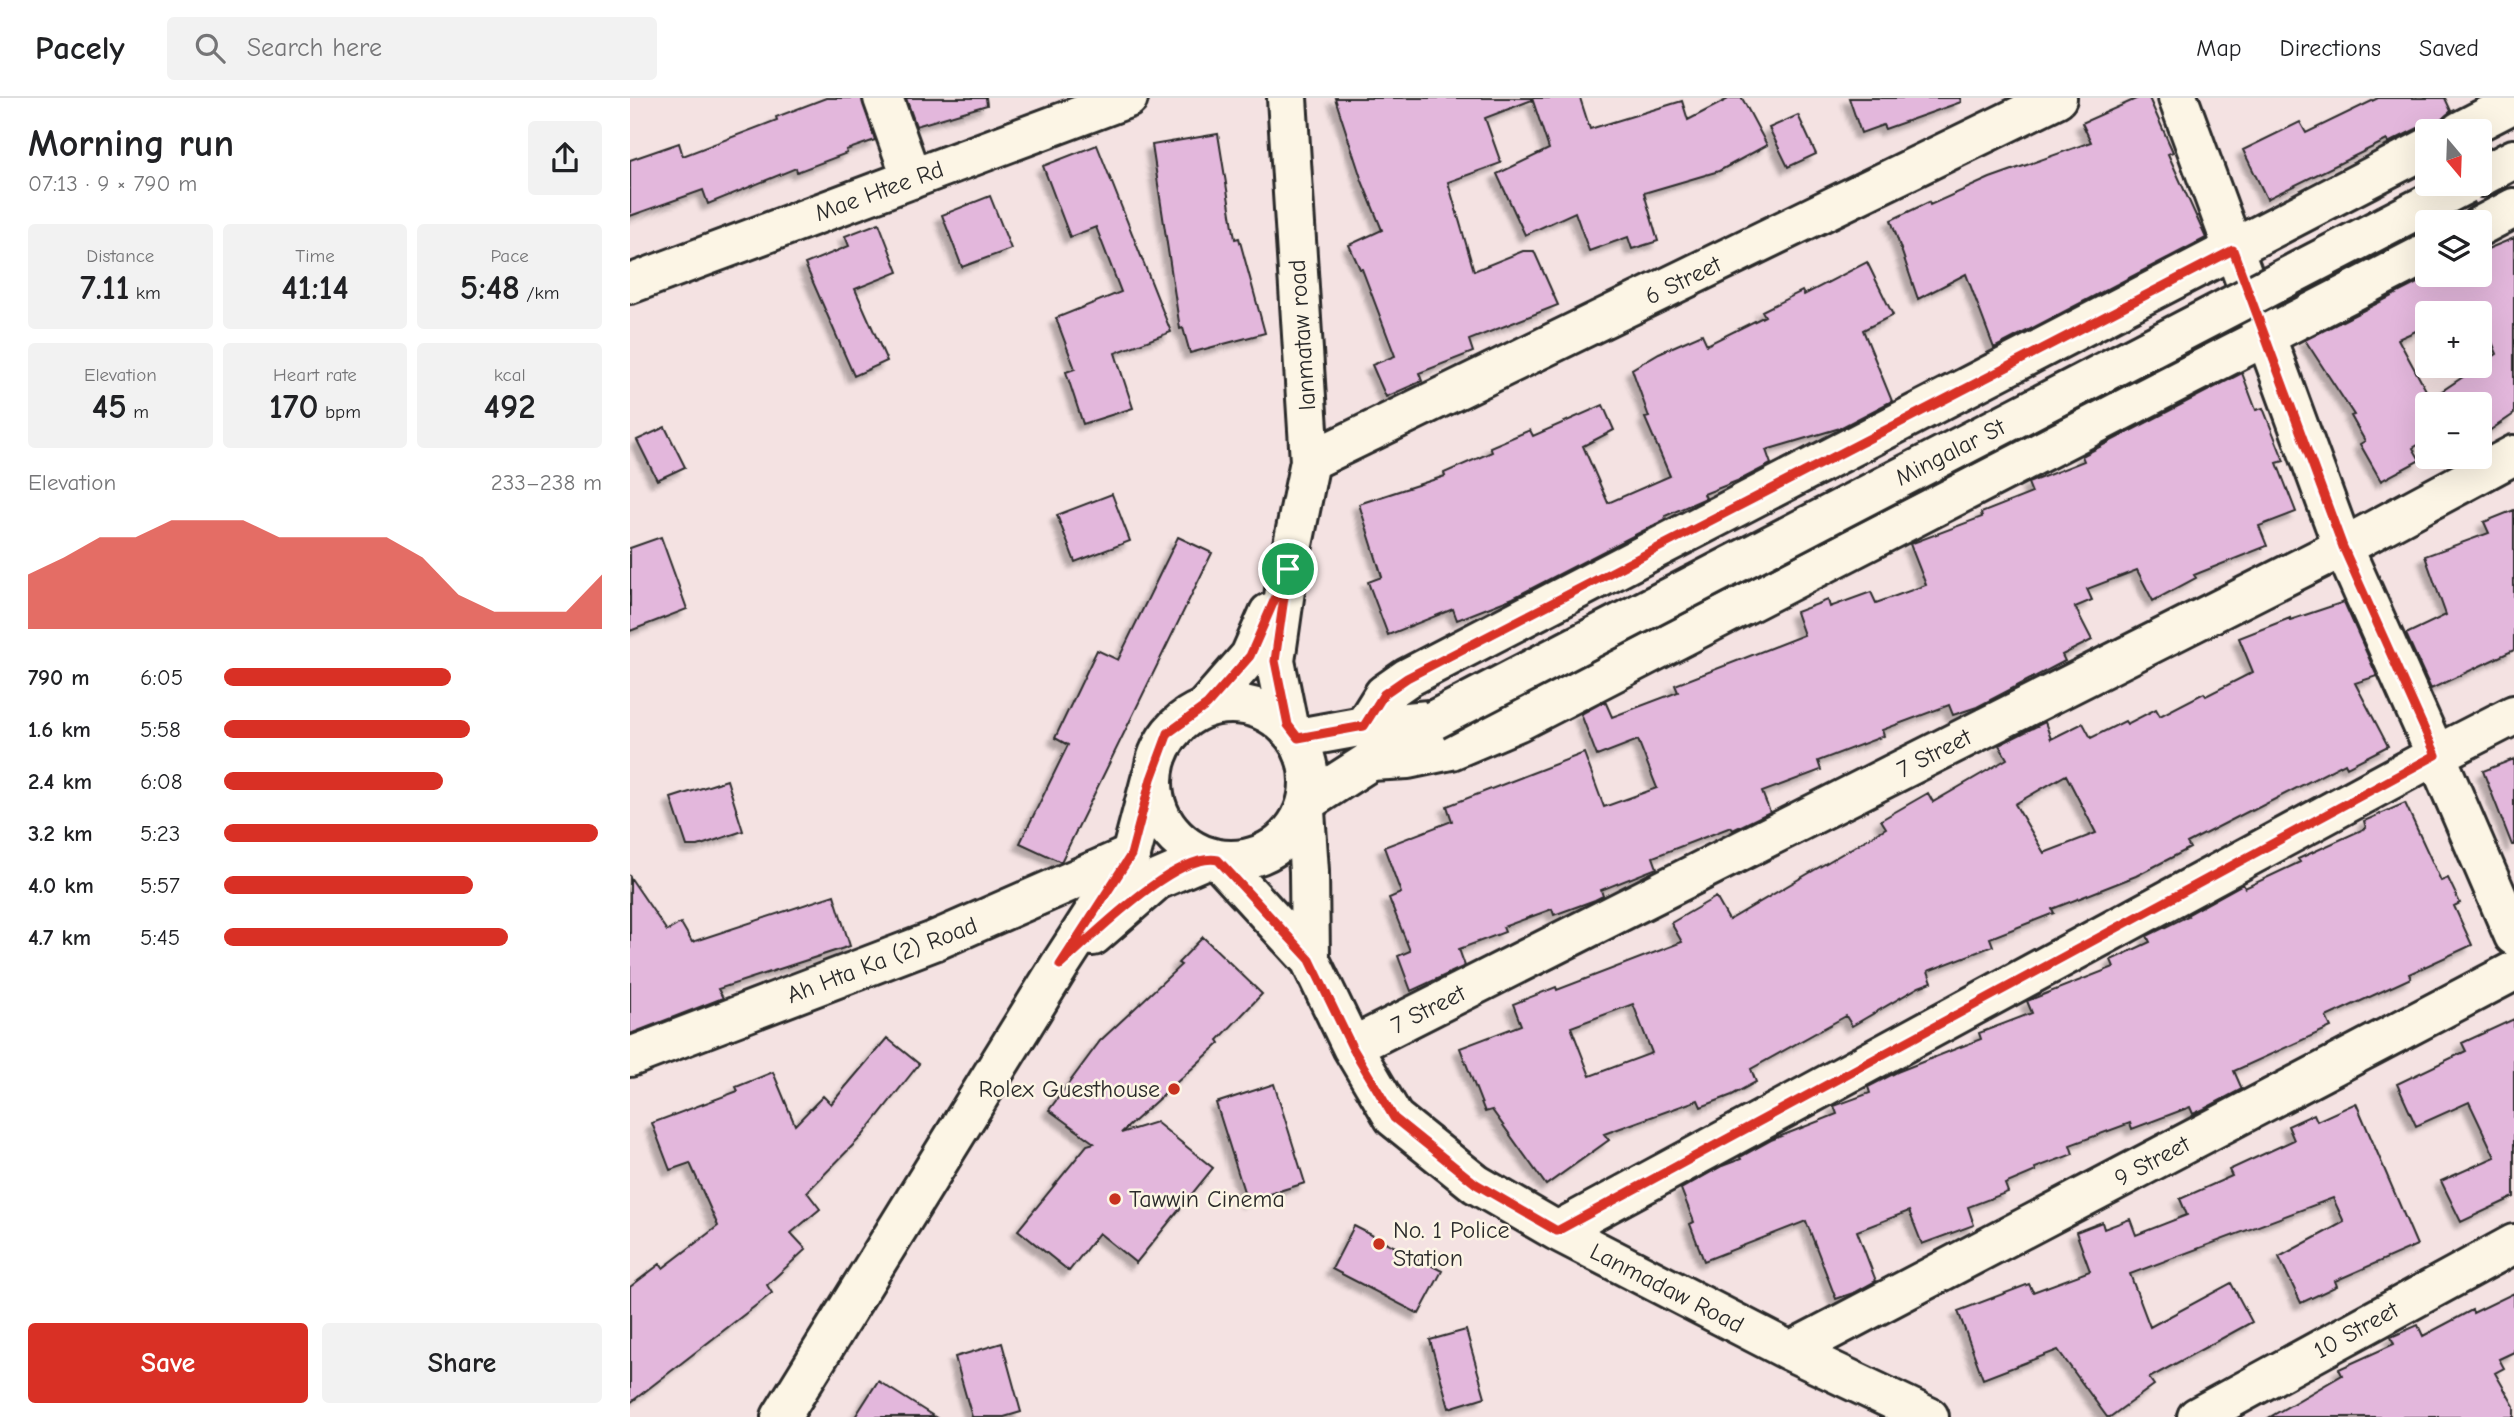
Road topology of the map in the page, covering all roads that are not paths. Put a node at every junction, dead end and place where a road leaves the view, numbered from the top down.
1 (883, 98) edge
2 (1128, 98) edge
3 (1287, 98) edge
4 (2057, 98) edge
5 (2178, 98) edge
6 (2514, 103) edge
7 (2483, 119) edge
8 (2415, 154) edge
9 (2514, 159) edge
10 (2492, 171) edge
11 (912, 179) junction
12 (2443, 196) edge
13 (2514, 208) edge
14 (2492, 220) edge
15 (2233, 250) junction
16 (2415, 259) edge
17 (630, 284) edge
18 (2264, 335) junction
19 (2514, 455) edge
20 (1310, 461) junction
21 (2343, 547) junction
22 (1288, 569) junction
23 (1207, 705) junction
24 (2514, 715) edge
25 (1293, 732) junction
26 (1367, 743) junction
27 (2436, 755) junction
28 (1151, 779) junction
29 (1307, 806) junction
30 (1131, 855) junction
31 (1213, 859) junction
32 (2514, 936) edge
33 (1310, 960) junction
34 (1060, 965) junction
35 (2514, 971) edge
36 (1352, 1047) junction
37 (630, 1056) edge
38 (1557, 1231) junction
39 (2514, 1244) edge
40 (1790, 1352) junction
41 (781, 1417) edge
42 (1928, 1417) edge
43 (2197, 1417) edge

1 - 11 street
2 - 11 street, Mae Htee Rd
3 - 20 street, lanmataw road
4 - 20 street, 6 Street
5 - 15 street
6 - 7 street
8 - 15 street
9 - 10 street
11 - 17 street, Mae Htee Rd
12 - 26 street, Mingalar St, bridge
13 - 14 street
15 - 18 street
15 - 26 street
16 - 18 street
18 - 21 street
18 - 26 street
19 - 21 street, 7 Street
20 - 22 street, lanmataw road
21 - 27 street
21 - 36 street, 7 Street
22 - 23 street
22 - 25 street
23 - 25 street
23 - 28 street
24 - 27 street
25 - 26 street
25 - 29 street
26 - 29 street, Mingalar St
27 - 32 street
27 - 38 street
28 - 30 street
28 - 31 street
29 - 31 street
29 - 33 street, Lanmadaw Road
30 - 34 street
30 - 37 street, Ah Hta Ka (2) Road
31 - 33 street, Lanmadaw Road
31 - 34 street
33 - 36 street, Lanmadaw Road
34 - 41 street
35 - 40 street, 9 Street
36 - 38 street, Lanmadaw Road
38 - 40 street, Lanmadaw Road
39 - 43 street, 10 Street
40 - 42 street, Lanmadaw Road

